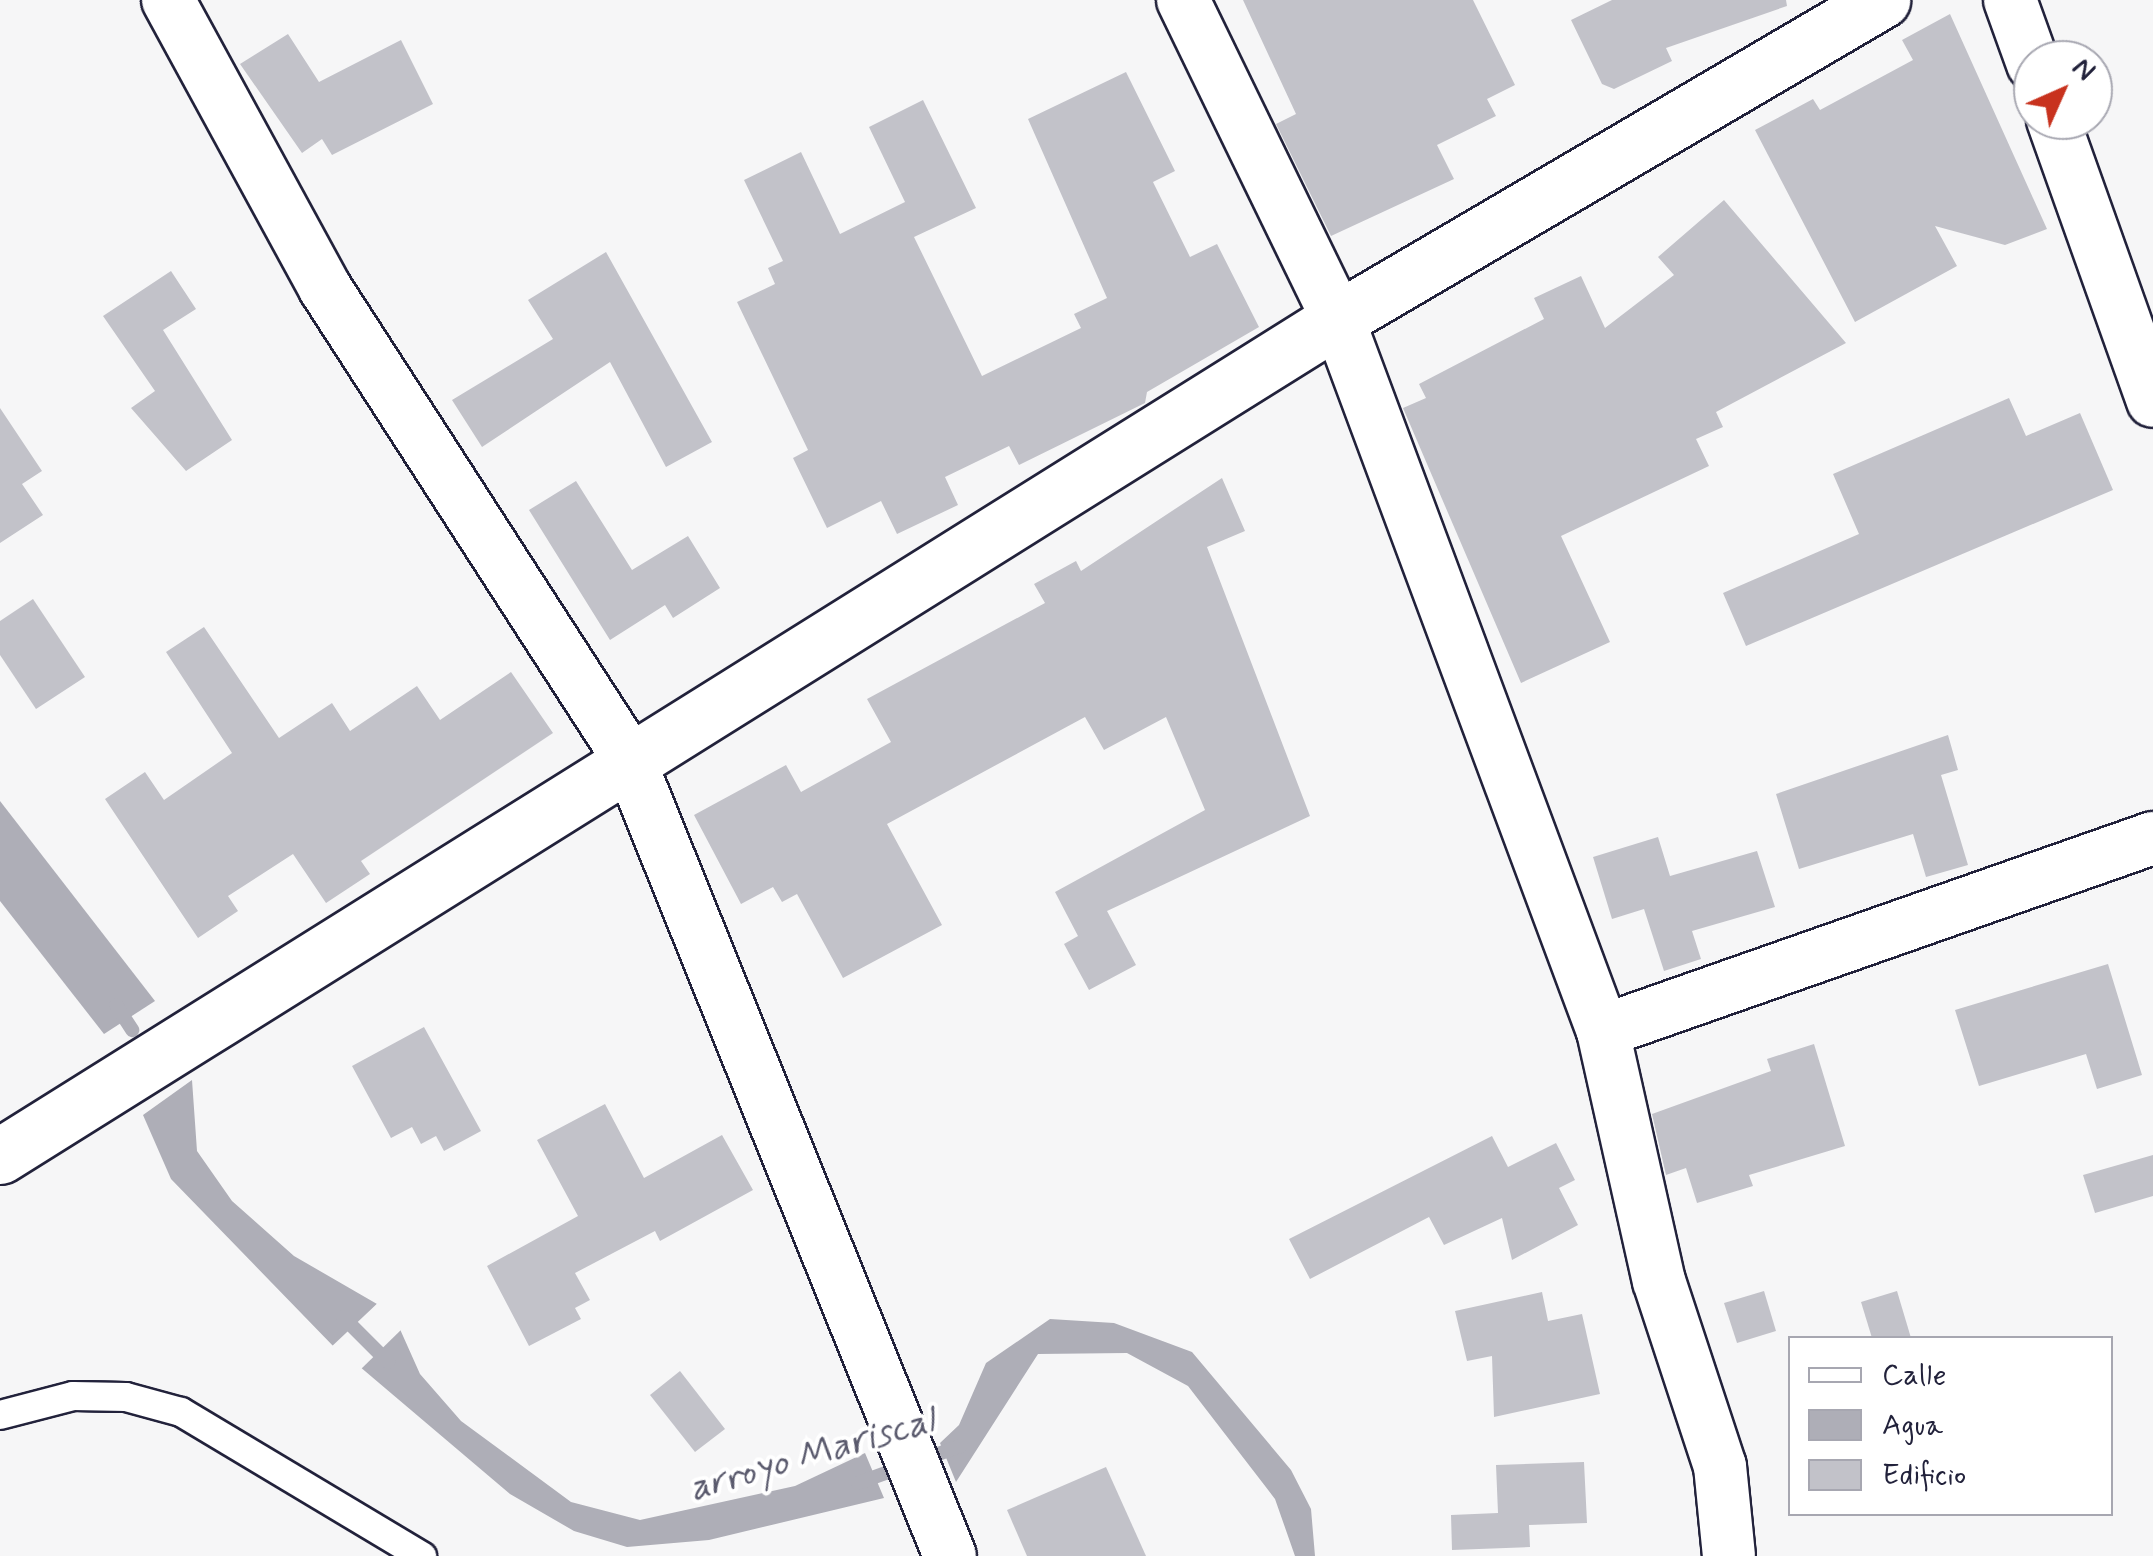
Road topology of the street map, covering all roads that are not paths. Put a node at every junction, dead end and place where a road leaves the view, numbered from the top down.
1 (168, 0) edge
2 (1183, 0) edge
3 (1882, 0) edge
4 (2010, 0) edge
5 (2024, 40) edge
6 (2060, 140) edge
7 (1338, 319) junction
8 (2153, 401) edge
9 (628, 757) junction
10 (2153, 838) edge
11 (1603, 1031) junction
12 (0, 1156) edge
13 (0, 1415) edge
14 (943, 1541) edge
15 (422, 1556) edge
16 (1729, 1556) edge

1 - 9 street
2 - 7 street
3 - 7 main road
4 - 5 street
6 - 8 street
7 - 9 main road
7 - 11 street
9 - 12 main road
9 - 14 street
10 - 11 street
11 - 16 street
13 - 15 lane

